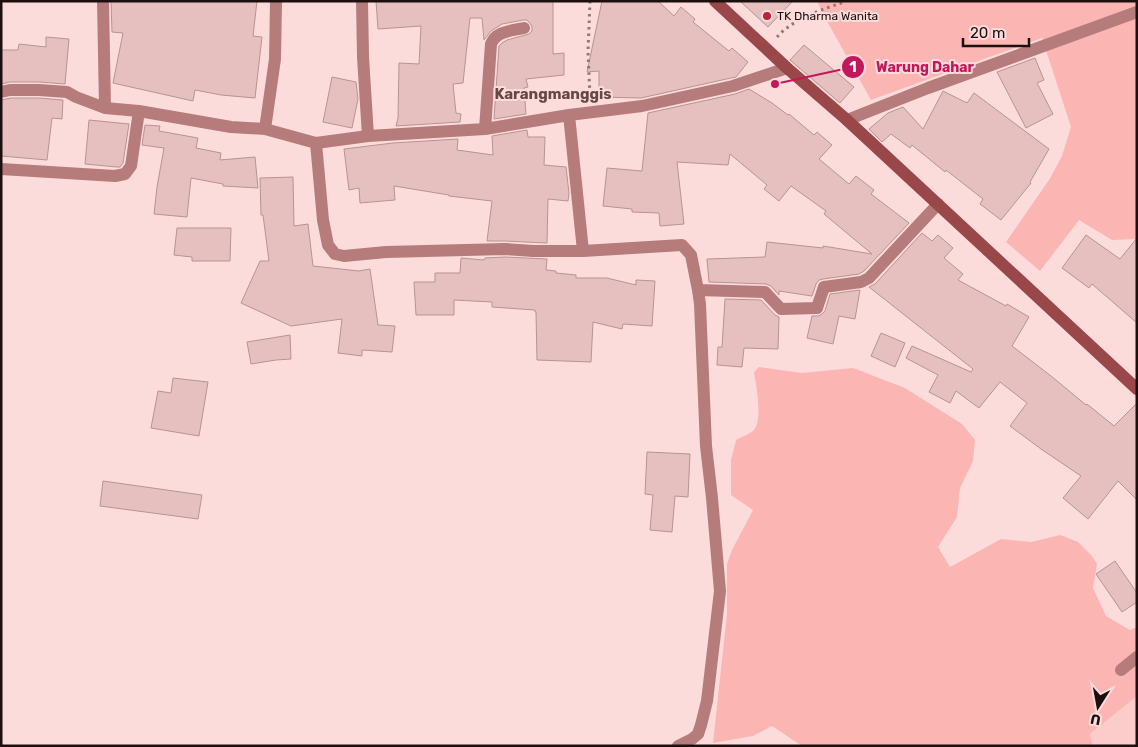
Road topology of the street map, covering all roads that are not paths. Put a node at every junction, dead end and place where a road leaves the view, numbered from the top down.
1 (103, 1) edge
2 (276, 1) edge
3 (362, 1) edge
4 (715, 1) edge
5 (1137, 12) edge
6 (524, 28) dead end
7 (787, 68) junction
8 (1, 92) edge
9 (105, 108) junction
10 (138, 111) junction
11 (569, 115) junction
12 (847, 120) junction
13 (265, 129) junction
14 (485, 129) junction
15 (368, 136) junction
16 (316, 143) junction
17 (1, 169) edge
18 (938, 204) junction
19 (583, 251) junction
20 (698, 290) junction
21 (1137, 389) edge
22 (1137, 657) edge
23 (1121, 670) dead end
24 (678, 746) edge

1 - 9 street
2 - 13 street
3 - 15 street
4 - 7 street
5 - 12 street
6 - 14 street
7 - 11 street
7 - 12 street
8 - 9 street
9 - 10 street
10 - 13 street
10 - 17 street
11 - 14 street
11 - 19 street
12 - 18 street
13 - 16 street
14 - 15 street
15 - 16 street
16 - 19 street
18 - 20 street
18 - 21 street
19 - 20 street
20 - 24 street
22 - 23 street

